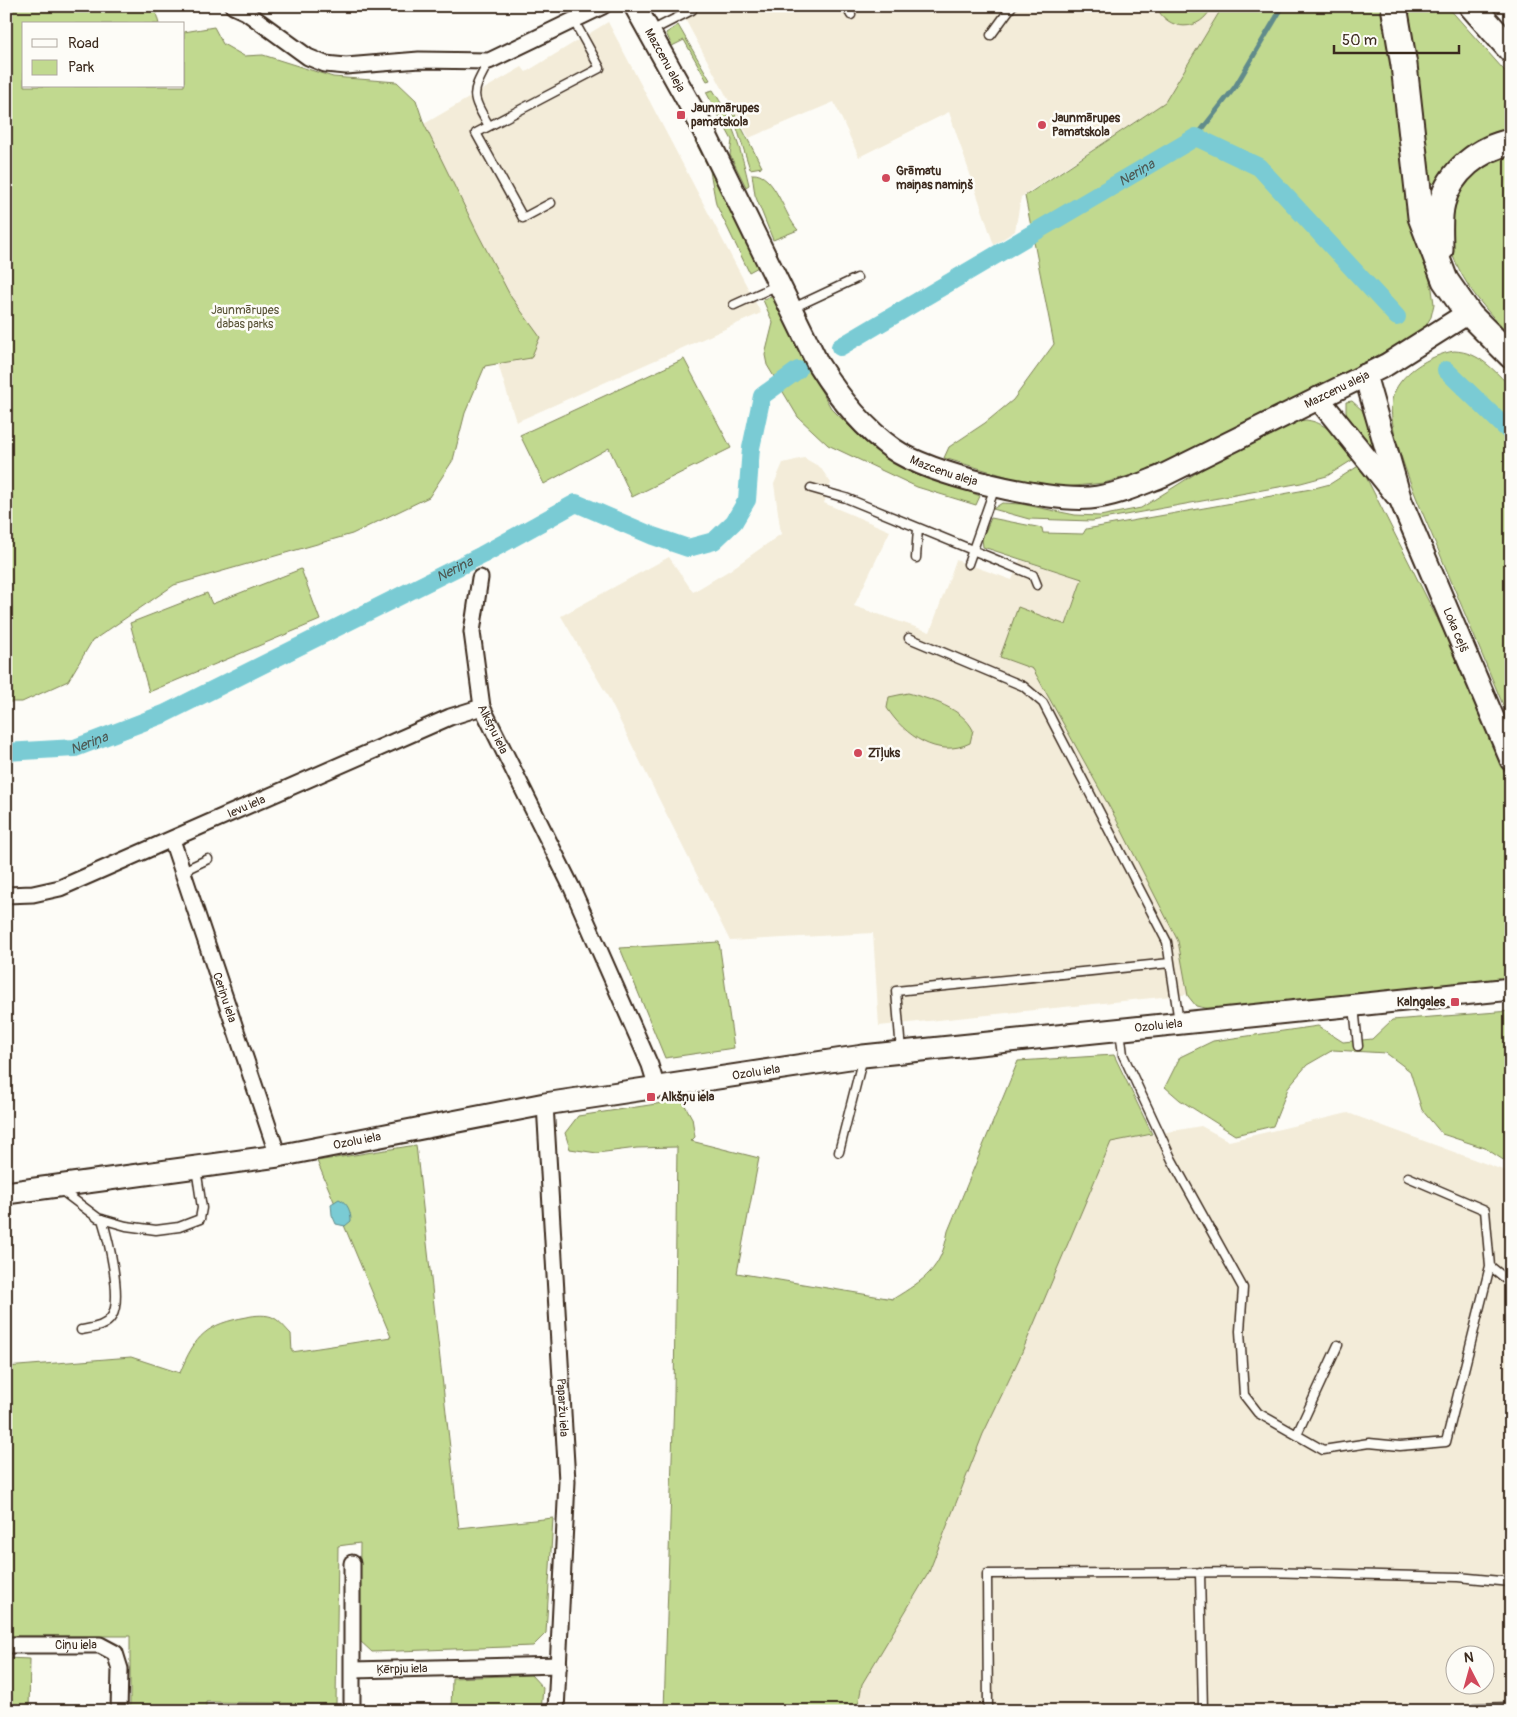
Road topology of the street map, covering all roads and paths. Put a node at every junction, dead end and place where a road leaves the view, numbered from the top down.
1 (233, 6) edge
2 (603, 6) edge
3 (635, 6) edge
4 (846, 6) edge
5 (1012, 6) edge
6 (1394, 6) edge
7 (1472, 6) edge
8 (586, 10) edge
9 (692, 10) dead end
10 (851, 15) dead end
11 (574, 21) junction
12 (650, 32) junction
13 (992, 34) dead end
14 (1511, 50) edge
15 (489, 61) junction
16 (489, 126) junction
17 (1511, 142) edge
18 (551, 203) dead end
19 (1440, 267) junction
20 (857, 278) dead end
21 (779, 284) junction
22 (734, 305) dead end
23 (791, 309) junction
24 (1468, 313) junction
25 (1511, 356) edge
26 (1366, 375) junction
27 (1318, 398) junction
28 (995, 485) junction
29 (811, 488) dead end
30 (1401, 501) junction
31 (918, 528) junction
32 (974, 549) junction
33 (916, 558) dead end
34 (968, 564) dead end
35 (480, 578) dead end
36 (1037, 585) dead end
37 (909, 638) dead end
38 (482, 707) junction
39 (1511, 760) edge
40 (172, 840) junction
41 (208, 858) dead end
42 (184, 872) junction
43 (6, 895) edge
44 (1170, 964) junction
45 (1511, 989) edge
46 (1354, 1004) junction
47 (1179, 1022) junction
48 (1119, 1028) junction
49 (1358, 1046) dead end
50 (901, 1052) junction
51 (863, 1056) junction
52 (657, 1088) junction
53 (545, 1104) junction
54 (839, 1152) dead end
55 (278, 1156) junction
56 (196, 1168) junction
57 (1408, 1177) dead end
58 (58, 1188) junction
59 (6, 1193) edge
60 (102, 1219) junction
61 (1490, 1266) junction
62 (1511, 1283) edge
63 (81, 1330) dead end
64 (1338, 1346) dead end
65 (1297, 1434) junction
66 (352, 1563) dead end
67 (1200, 1572) junction
68 (1511, 1582) edge
69 (6, 1645) edge
70 (559, 1665) junction
71 (352, 1670) junction
72 (1511, 1707) edge
73 (1475, 1708) dead end
74 (119, 1711) edge
75 (352, 1711) edge
76 (556, 1711) edge
77 (988, 1711) edge
78 (1203, 1711) edge

1 - 15 street
2 - 8 street
3 - 12 main road, Mazcenu aleja
4 - 10 lane
5 - 13 lane
6 - 19 highway
7 - 14 highway
8 - 11 street
9 - 12 lane
11 - 15 street
11 - 16 lane
12 - 21 main road, Mazcenu aleja
15 - 16 lane
16 - 18 lane
17 - 19 highway
19 - 24 highway
20 - 23 lane
21 - 22 lane
21 - 23 main road, Mazcenu aleja
23 - 28 main road, Mazcenu aleja
24 - 25 main road
24 - 26 main road, Mazcenu aleja
26 - 27 main road, Mazcenu aleja
26 - 30 main road, Loka ceļš
27 - 28 main road, Mazcenu aleja
27 - 30 main road, Loka ceļš
28 - 32 lane
29 - 31 lane
30 - 39 main road, Loka ceļš
31 - 32 lane
31 - 33 lane
32 - 34 lane
32 - 36 lane
35 - 38 street, Alkšņu iela
37 - 44 lane
38 - 40 street, Ievu iela
38 - 52 street, Alkšņu iela
40 - 42 street, Ceriņu iela
40 - 43 street, Ievu iela
41 - 42 lane
42 - 55 street, Ceriņu iela
44 - 47 lane
44 - 50 lane
45 - 46 main road, Ozolu iela
46 - 47 main road, Ozolu iela
46 - 49 lane
47 - 48 main road, Ozolu iela
48 - 50 main road, Ozolu iela
48 - 65 lane
50 - 51 main road, Ozolu iela
51 - 52 main road, Ozolu iela
51 - 54 lane
52 - 53 main road, Ozolu iela
53 - 55 main road, Ozolu iela
53 - 70 street, Paparžu iela
55 - 56 main road, Ozolu iela
56 - 58 main road, Ozolu iela
56 - 60 lane
57 - 61 lane
58 - 59 main road, Ozolu iela
58 - 60 lane
60 - 63 lane
61 - 62 lane
61 - 65 lane
64 - 65 lane
66 - 71 street
67 - 68 lane
67 - 77 lane
67 - 78 lane
69 - 74 street, Ciņu iela
70 - 71 street, Ķērpju iela
70 - 76 street, Paparžu iela
71 - 75 street
72 - 73 lane

